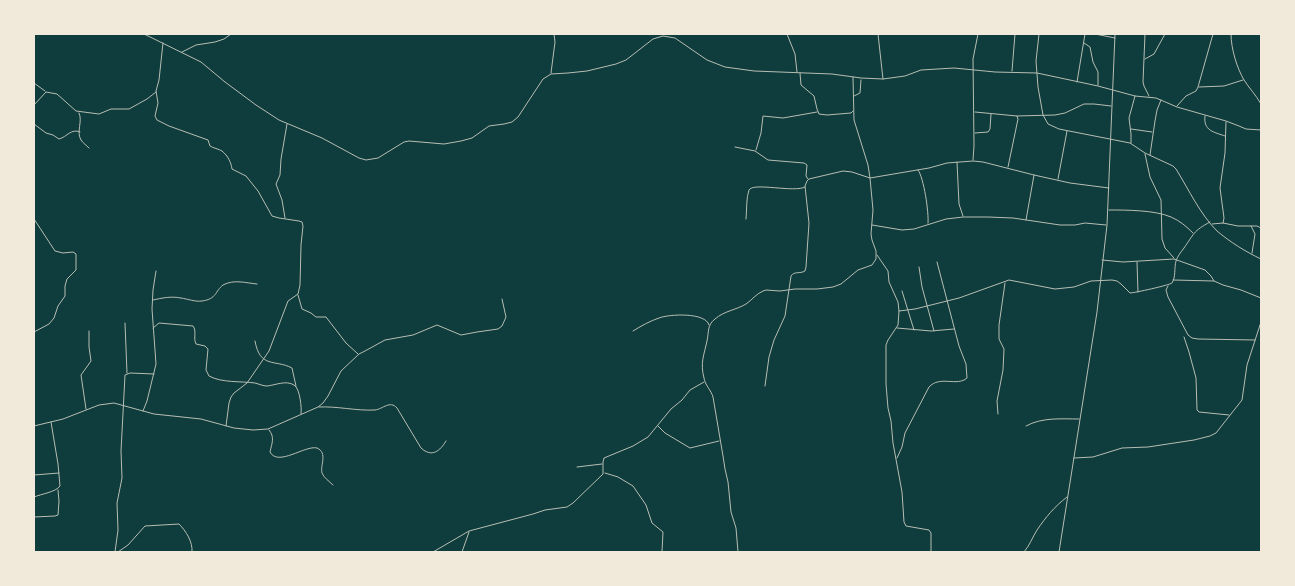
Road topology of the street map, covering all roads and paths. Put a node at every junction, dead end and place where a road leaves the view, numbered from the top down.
1 (144, 34) edge
2 (151, 34) edge
3 (231, 34) edge
4 (554, 34) edge
5 (673, 34) edge
6 (787, 34) edge
7 (878, 34) edge
8 (978, 34) edge
9 (1015, 34) edge
10 (1039, 34) edge
11 (1085, 34) edge
12 (1095, 34) edge
13 (1116, 34) edge
14 (1145, 34) edge
15 (1165, 34) edge
16 (1213, 34) edge
17 (1231, 34) edge
18 (148, 36) junction
19 (675, 38) junction
20 (1115, 38) junction
21 (163, 42) junction
22 (1084, 43) junction
23 (182, 52) junction
24 (1144, 59) junction
25 (973, 69) junction
26 (1012, 72) junction
27 (797, 73) junction
28 (800, 73) junction
29 (1037, 73) junction
30 (550, 74) junction
31 (853, 77) junction
32 (861, 78) junction
33 (883, 79) junction
34 (1244, 80) junction
35 (1077, 82) junction
36 (34, 83) edge
37 (1098, 86) junction
38 (1198, 87) junction
39 (1112, 90) junction
40 (156, 91) junction
41 (46, 92) junction
42 (1135, 96) junction
43 (1149, 96) junction
44 (853, 97) junction
45 (1162, 99) junction
46 (1261, 104) edge
47 (34, 105) edge
48 (1112, 106) junction
49 (1177, 107) junction
50 (853, 111) junction
51 (79, 112) junction
52 (818, 112) junction
53 (974, 112) junction
54 (991, 114) junction
55 (1205, 115) junction
56 (1017, 116) junction
57 (1043, 116) junction
58 (1226, 121) junction
59 (34, 124) edge
60 (287, 124) junction
61 (1131, 129) junction
62 (1261, 130) edge
63 (1067, 131) junction
64 (80, 132) junction
65 (1152, 132) junction
66 (974, 133) junction
67 (1226, 136) junction
68 (1111, 140) junction
69 (1130, 143) junction
70 (735, 147) dead end
71 (89, 148) dead end
72 (755, 151) junction
73 (1145, 153) junction
74 (1150, 155) junction
75 (973, 160) junction
76 (957, 162) junction
77 (1008, 168) junction
78 (918, 169) junction
79 (923, 169) junction
80 (920, 173) junction
81 (1034, 175) junction
82 (870, 178) junction
83 (808, 179) junction
84 (1057, 180) junction
85 (805, 186) junction
86 (1109, 188) junction
87 (1108, 210) junction
88 (1162, 214) junction
89 (963, 217) junction
90 (34, 219) edge
91 (285, 219) junction
92 (746, 219) dead end
93 (1026, 220) junction
94 (1210, 222) junction
95 (1223, 223) junction
96 (928, 224) junction
97 (1211, 224) junction
98 (871, 225) junction
99 (1107, 225) junction
100 (1250, 226) junction
101 (1261, 228) edge
102 (1193, 234) junction
103 (877, 254) junction
104 (1251, 254) junction
105 (1175, 259) junction
106 (1261, 259) edge
107 (1102, 260) junction
108 (937, 262) dead end
109 (1137, 262) junction
110 (919, 267) dead end
111 (156, 271) dead end
112 (1100, 280) junction
113 (1173, 280) junction
114 (1214, 281) junction
115 (1004, 282) junction
116 (257, 284) dead end
117 (1168, 285) junction
118 (788, 289) junction
119 (902, 291) dead end
120 (1138, 292) junction
121 (298, 294) junction
122 (1261, 298) edge
123 (502, 299) dead end
124 (152, 301) junction
125 (947, 301) junction
126 (927, 306) junction
127 (908, 310) junction
128 (899, 311) junction
129 (1261, 322) edge
130 (125, 323) dead end
131 (709, 326) junction
132 (153, 328) junction
133 (896, 328) junction
134 (954, 329) junction
135 (89, 331) dead end
136 (633, 331) dead end
137 (915, 331) junction
138 (934, 331) junction
139 (34, 332) edge
140 (1184, 337) dead end
141 (1256, 340) junction
142 (255, 341) dead end
143 (359, 354) junction
144 (264, 359) junction
145 (127, 374) junction
146 (154, 374) junction
147 (704, 382) junction
148 (246, 383) junction
149 (296, 386) junction
150 (765, 386) dead end
151 (124, 406) junction
152 (318, 407) junction
153 (86, 410) junction
154 (143, 412) junction
155 (998, 414) dead end
156 (300, 415) junction
157 (1230, 415) junction
158 (1080, 419) junction
159 (50, 422) junction
160 (34, 426) edge
161 (226, 426) junction
162 (657, 426) junction
163 (1026, 426) dead end
164 (268, 429) junction
165 (446, 441) dead end
166 (720, 441) junction
167 (896, 458) junction
168 (1074, 458) junction
169 (603, 464) junction
170 (577, 468) dead end
171 (604, 472) junction
172 (59, 473) junction
173 (34, 475) edge
174 (333, 485) dead end
175 (57, 489) junction
176 (34, 497) edge
177 (1068, 497) junction
178 (34, 516) edge
179 (469, 531) junction
180 (115, 552) edge
181 (118, 552) edge
182 (192, 552) edge
183 (433, 552) edge
184 (462, 552) edge
185 (662, 552) edge
186 (738, 552) edge
187 (766, 552) edge
188 (771, 552) edge
189 (931, 552) edge
190 (1024, 552) edge
191 (1059, 552) edge

1 - 18 street
2 - 18 street
3 - 23 street
4 - 30 street
5 - 19 street
6 - 27 street
7 - 33 street
8 - 25 street
9 - 26 street
10 - 29 street
11 - 22 street
12 - 20 street
13 - 20 street
14 - 24 street
15 - 24 street
16 - 38 street
17 - 34 street
18 - 21 street
19 - 27 street
19 - 30 street
20 - 39 street
21 - 23 street
21 - 40 street
22 - 35 street
22 - 37 street
23 - 60 street
24 - 43 street
25 - 26 street
25 - 33 street
25 - 53 street
26 - 29 street
27 - 28 street
28 - 31 street
28 - 52 street
29 - 35 street
29 - 57 street
30 - 60 street
31 - 32 street
31 - 44 street
32 - 33 street
32 - 44 street
34 - 38 street
34 - 46 street
35 - 37 street
36 - 41 street
37 - 39 street
38 - 49 street
39 - 42 street
39 - 48 street
40 - 51 street
40 - 91 street
41 - 47 street
41 - 51 street
42 - 43 street
42 - 61 street
43 - 45 street
44 - 50 street
45 - 49 street
45 - 65 street
48 - 57 street
48 - 68 street
49 - 55 street
50 - 52 street
50 - 82 street
51 - 64 street
52 - 72 street
53 - 54 street
53 - 66 street
54 - 56 street
54 - 66 street
55 - 58 street
55 - 67 street
56 - 57 street
56 - 77 street
57 - 63 street
58 - 62 street
58 - 67 street
59 - 64 street
60 - 91 street
61 - 65 street
61 - 69 street
63 - 68 street
63 - 84 street
64 - 71 street
65 - 74 street
66 - 75 street
67 - 95 street
68 - 69 street
68 - 86 street
69 - 73 street
70 - 72 street
72 - 83 street
73 - 74 street
73 - 88 street
74 - 94 street
75 - 76 street
75 - 77 street
76 - 79 street
76 - 89 street
77 - 81 street
78 - 79 street
78 - 80 street
78 - 82 street
79 - 80 street
80 - 96 street
81 - 84 street
81 - 93 street
82 - 83 street
82 - 98 street
83 - 85 street
84 - 86 street
85 - 92 street
85 - 118 street
86 - 87 street
87 - 88 street
87 - 99 street
88 - 102 street
88 - 105 street
89 - 93 street
89 - 96 street
90 - 139 street
91 - 121 street
93 - 99 street
94 - 97 street
94 - 102 street
95 - 97 street
95 - 100 street
96 - 98 street
97 - 104 street
98 - 103 street
99 - 107 street
100 - 101 street
100 - 104 street
102 - 105 street
103 - 118 street
103 - 128 street
104 - 106 street
105 - 109 street
105 - 113 street
105 - 114 street
107 - 109 street
107 - 112 street
108 - 125 street
109 - 120 street
110 - 126 street
111 - 124 street
112 - 115 street
112 - 120 street
112 - 158 street
113 - 114 street
113 - 117 street
114 - 122 street
115 - 125 street
115 - 155 street
116 - 124 street
117 - 120 street
117 - 141 street
118 - 131 street
118 - 150 street
119 - 127 street
121 - 143 street
121 - 144 street
123 - 143 street
124 - 132 street
125 - 126 street
125 - 134 street
126 - 127 street
126 - 138 street
127 - 128 street
127 - 137 street
128 - 133 street
129 - 141 street
130 - 145 street
131 - 136 street
131 - 147 street
132 - 146 street
132 - 148 street
133 - 137 street
133 - 167 street
134 - 138 street
134 - 167 street
135 - 153 street
137 - 138 street
140 - 157 street
141 - 157 street
142 - 144 street
143 - 152 street
144 - 148 street
144 - 149 street
145 - 146 street
145 - 151 street
146 - 154 street
147 - 162 street
147 - 166 street
148 - 149 street
148 - 161 street
149 - 156 street
151 - 153 street
151 - 154 street
151 - 180 street
152 - 156 street
152 - 165 street
153 - 159 street
154 - 161 street
156 - 164 street
157 - 168 street
158 - 163 street
158 - 168 street
159 - 160 street
159 - 172 street
161 - 164 street
162 - 166 street
162 - 169 street
164 - 174 street
166 - 186 street
167 - 189 street
168 - 177 street
169 - 170 street
169 - 171 street
171 - 179 street
171 - 185 street
172 - 173 street
172 - 175 street
175 - 176 street
175 - 178 street
177 - 190 street
177 - 191 street
179 - 183 street
179 - 184 street
181 - 182 street
187 - 188 street

